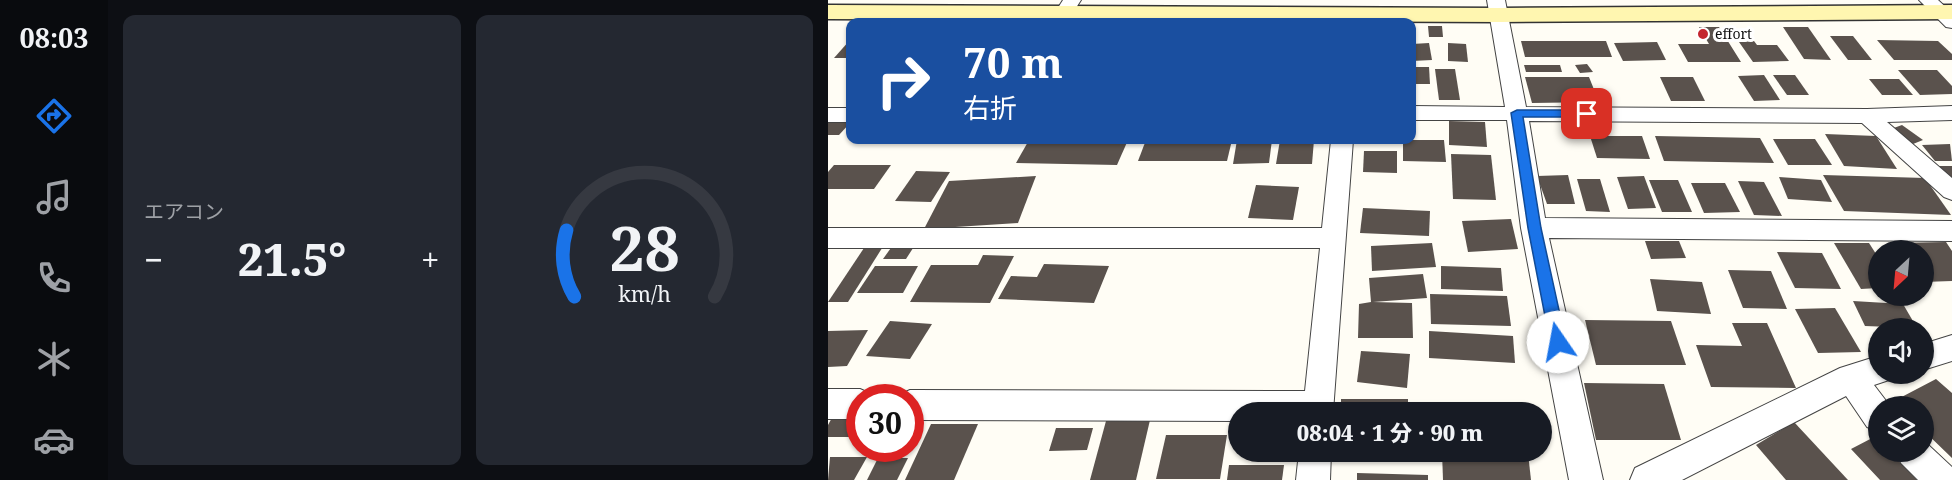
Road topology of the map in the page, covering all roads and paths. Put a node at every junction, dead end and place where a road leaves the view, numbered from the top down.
1 (1498, 8) edge
2 (828, 12) edge
3 (1064, 12) edge
4 (1943, 12) edge
5 (1416, 113) edge
6 (1517, 113) junction
7 (1952, 113) edge
8 (828, 115) edge
9 (846, 115) edge
10 (1866, 116) junction
11 (1342, 144) edge
12 (1952, 192) edge
13 (1534, 228) junction
14 (1952, 231) edge
15 (828, 238) edge
16 (1332, 238) junction
17 (1952, 348) edge
18 (1934, 354) edge
19 (1864, 374) edge
20 (1871, 396) edge
21 (1320, 402) edge
22 (828, 404) edge
23 (846, 404) edge
24 (924, 405) edge
25 (1228, 408) edge
26 (1314, 462) edge
27 (1923, 462) edge
28 (1313, 480) edge
29 (1586, 480) edge
30 (1647, 480) edge
31 (1941, 480) edge

1 - 3 street
1 - 4 street
1 - 6 street
2 - 3 street
5 - 6 street
6 - 10 street
6 - 13 street
7 - 10 street
8 - 9 street
10 - 12 street
11 - 16 street
13 - 14 street
13 - 29 street
15 - 16 street
16 - 21 street
17 - 18 street
19 - 20 street
19 - 30 street
22 - 23 street
24 - 25 street
26 - 28 street
27 - 31 street

